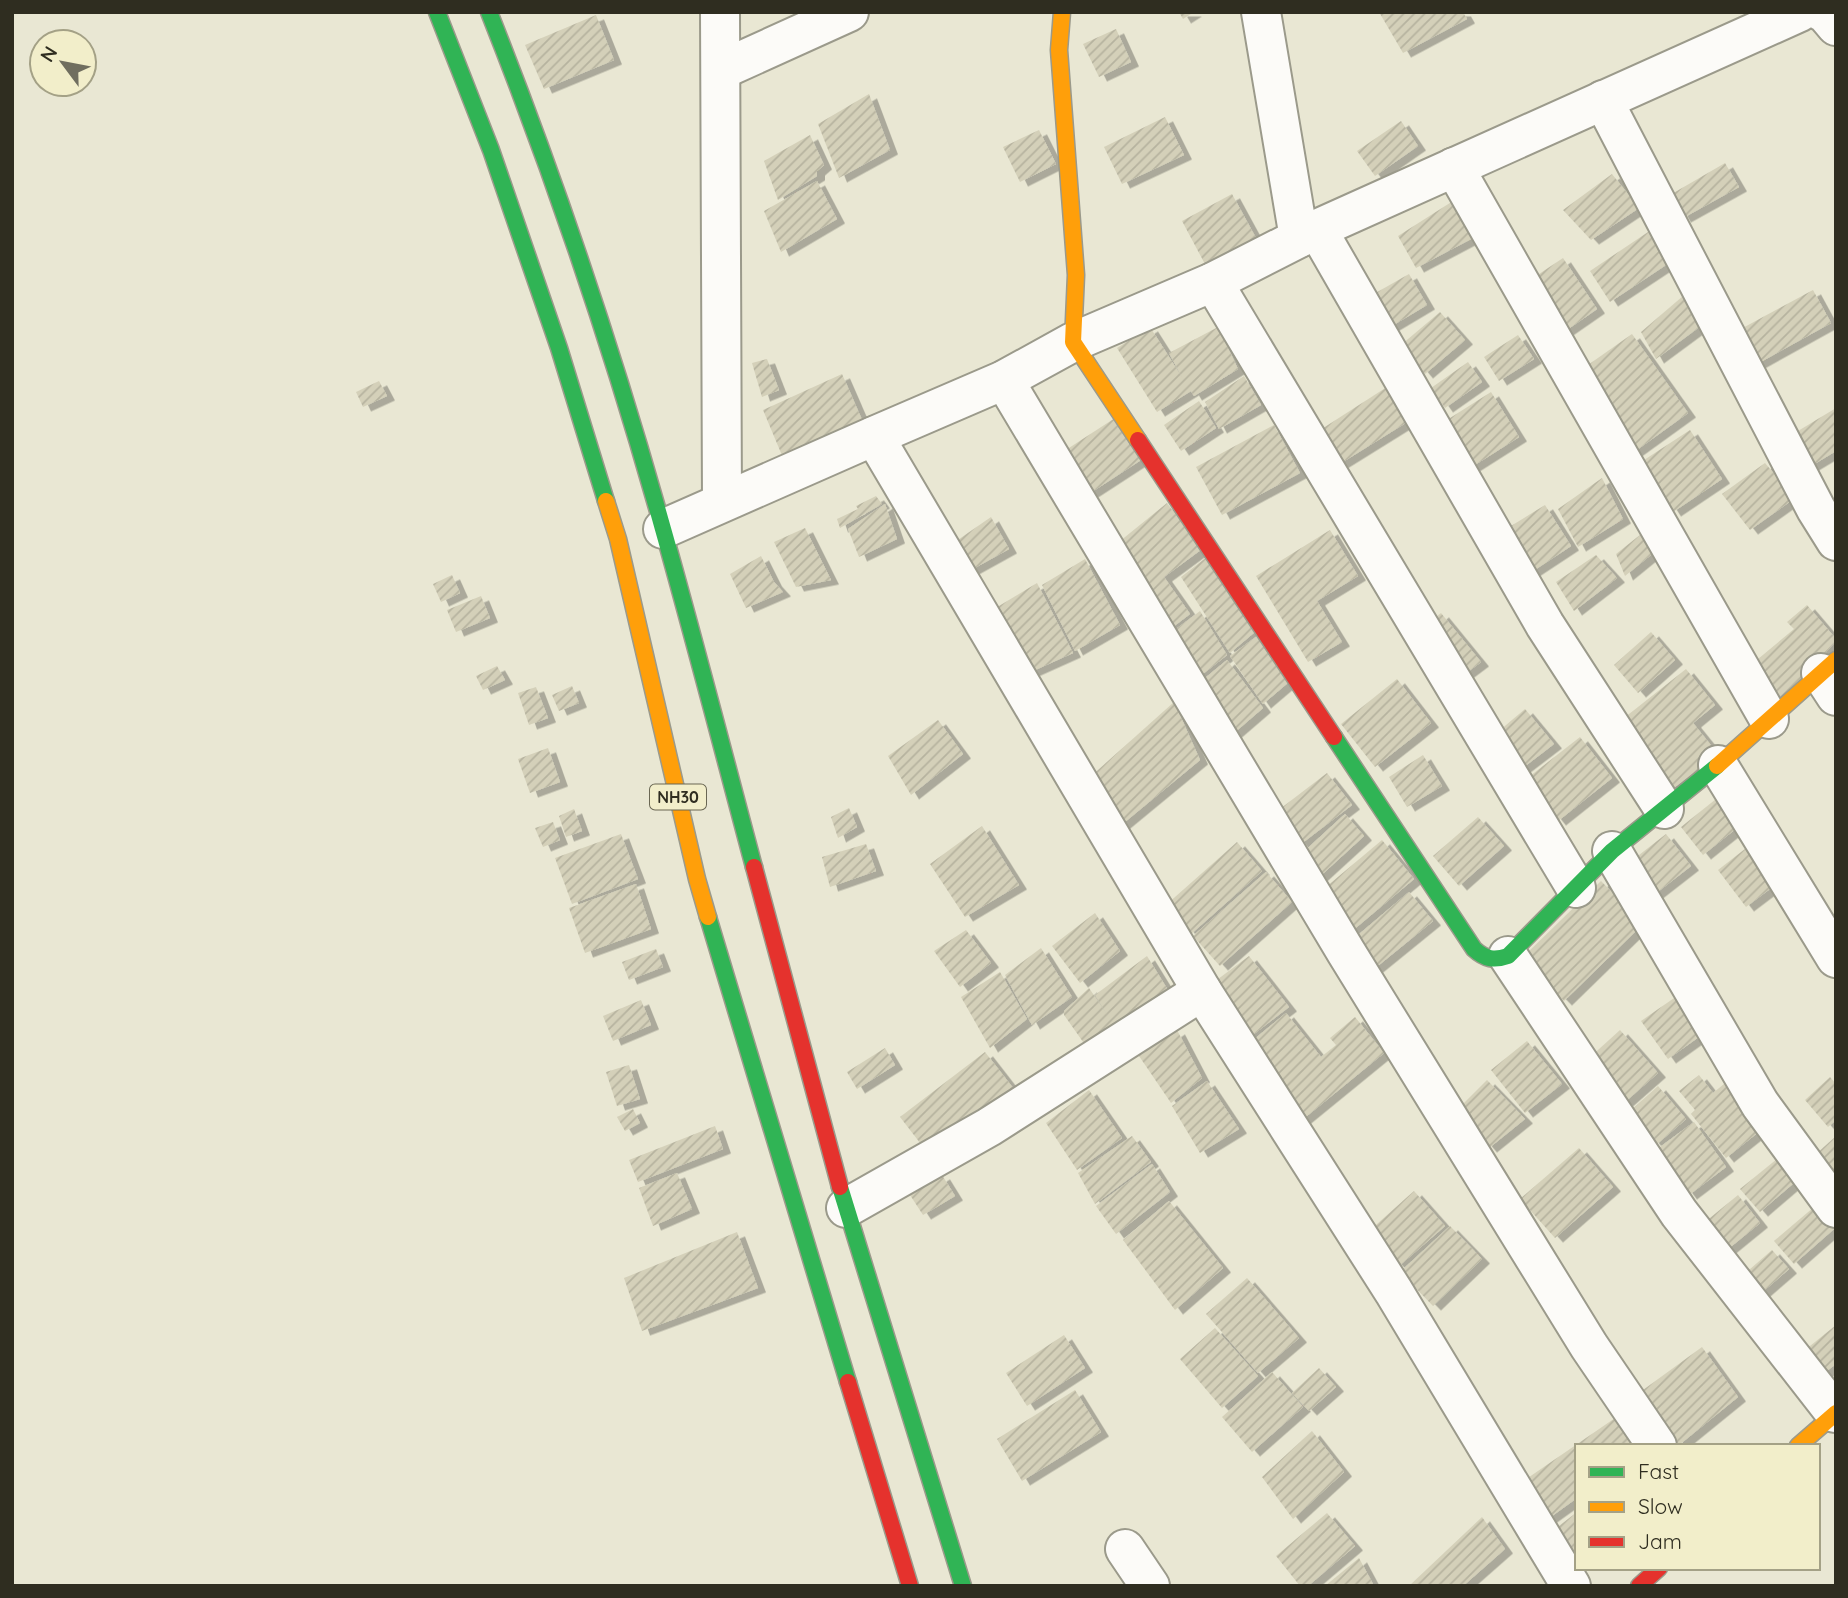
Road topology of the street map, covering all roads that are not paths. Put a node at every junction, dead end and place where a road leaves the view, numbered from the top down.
1 (437, 12) edge
2 (489, 12) edge
3 (720, 12) edge
4 (849, 12) edge
5 (1062, 12) edge
6 (1261, 12) edge
7 (1800, 12) edge
8 (1822, 12) edge
9 (1836, 26) edge
10 (722, 70) junction
11 (1603, 100) junction
12 (1454, 167) junction
13 (1308, 233) junction
14 (1213, 282) junction
15 (1073, 342) junction
16 (1004, 380) junction
17 (874, 436) junction
18 (722, 502) junction
19 (663, 530) junction
20 (1836, 541) edge
21 (1831, 677) edge
22 (1769, 719) junction
23 (1718, 765) junction
24 (1664, 809) junction
25 (1612, 851) junction
26 (1576, 888) junction
27 (1508, 956) junction
28 (1836, 958) edge
29 (1202, 991) junction
30 (846, 1208) junction
31 (1836, 1208) edge
32 (1835, 1413) edge
33 (1656, 1444) edge
34 (1800, 1444) edge
35 (1125, 1549) dead end
36 (1657, 1570) edge
37 (910, 1586) edge
38 (963, 1586) edge
39 (1150, 1586) edge
40 (1571, 1586) edge
41 (1639, 1586) edge

1 - 37 main road, NH30
2 - 19 main road, NH30
3 - 10 street
4 - 10 street
5 - 15 main road
6 - 13 street
7 - 11 street
8 - 9 street
10 - 18 street
11 - 12 street
11 - 20 street
12 - 13 street
12 - 22 street
13 - 14 street
13 - 24 street
14 - 15 street
14 - 26 street
15 - 16 street
15 - 27 main road
16 - 17 street
16 - 33 street
17 - 18 street
17 - 29 street
18 - 19 street
19 - 30 main road, NH30
21 - 22 main road
22 - 23 main road
23 - 24 main road
23 - 28 street
24 - 25 main road
25 - 26 main road
25 - 31 street
26 - 27 main road
27 - 32 street
29 - 30 street
29 - 40 street
30 - 38 main road, NH30
32 - 34 main road
35 - 39 street
36 - 41 main road

